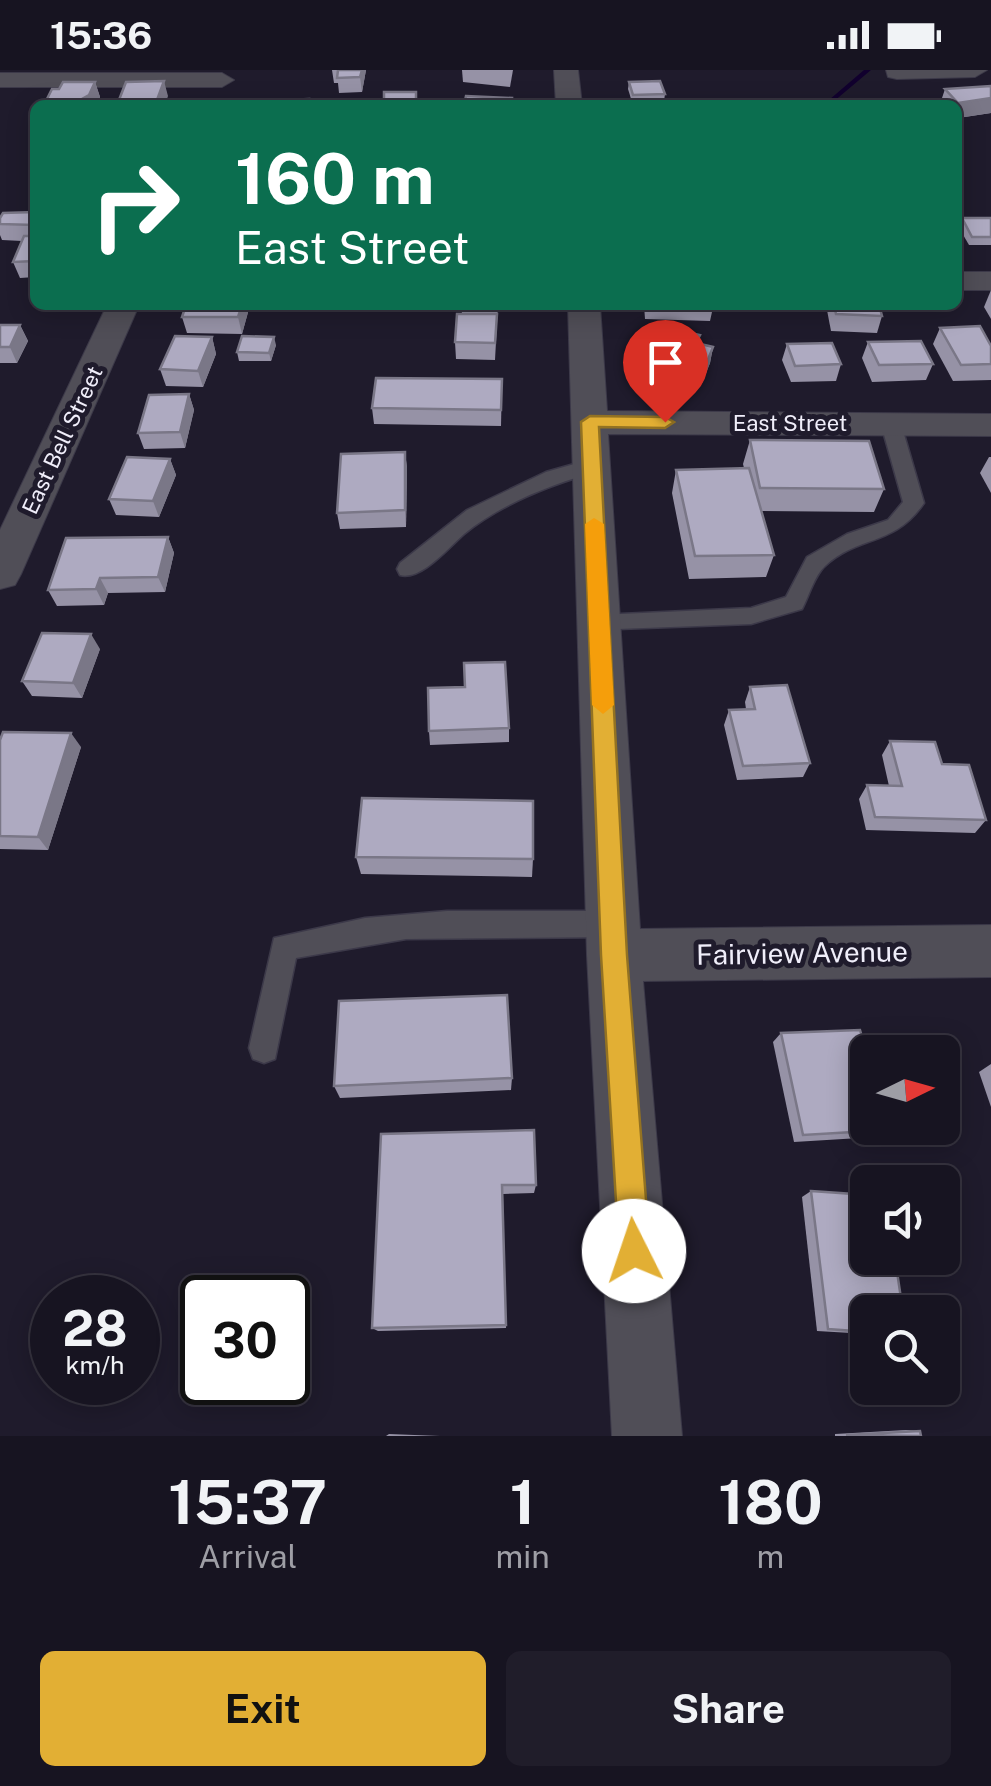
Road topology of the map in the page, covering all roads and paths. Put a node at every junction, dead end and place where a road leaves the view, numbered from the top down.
1 (566, 70) edge
2 (975, 70) edge
3 (897, 72) edge
4 (224, 75) edge
5 (0, 80) edge
6 (212, 100) edge
7 (569, 100) edge
8 (962, 281) edge
9 (991, 281) edge
10 (121, 310) edge
11 (584, 310) edge
12 (891, 424) junction
13 (991, 425) edge
14 (591, 444) junction
15 (408, 569) dead end
16 (0, 574) edge
17 (599, 624) junction
18 (613, 940) junction
19 (991, 952) edge
20 (264, 1048) dead end
21 (647, 1436) edge

1 - 7 street
2 - 3 street
4 - 5 street
4 - 6 street
8 - 9 street
10 - 16 street, East Bell Street
11 - 14 street
12 - 13 street, East Street
12 - 14 street, East Street
12 - 17 lane
14 - 15 lane
14 - 17 street
17 - 18 street
18 - 19 street, Fairview Avenue
18 - 20 lane
18 - 21 street

